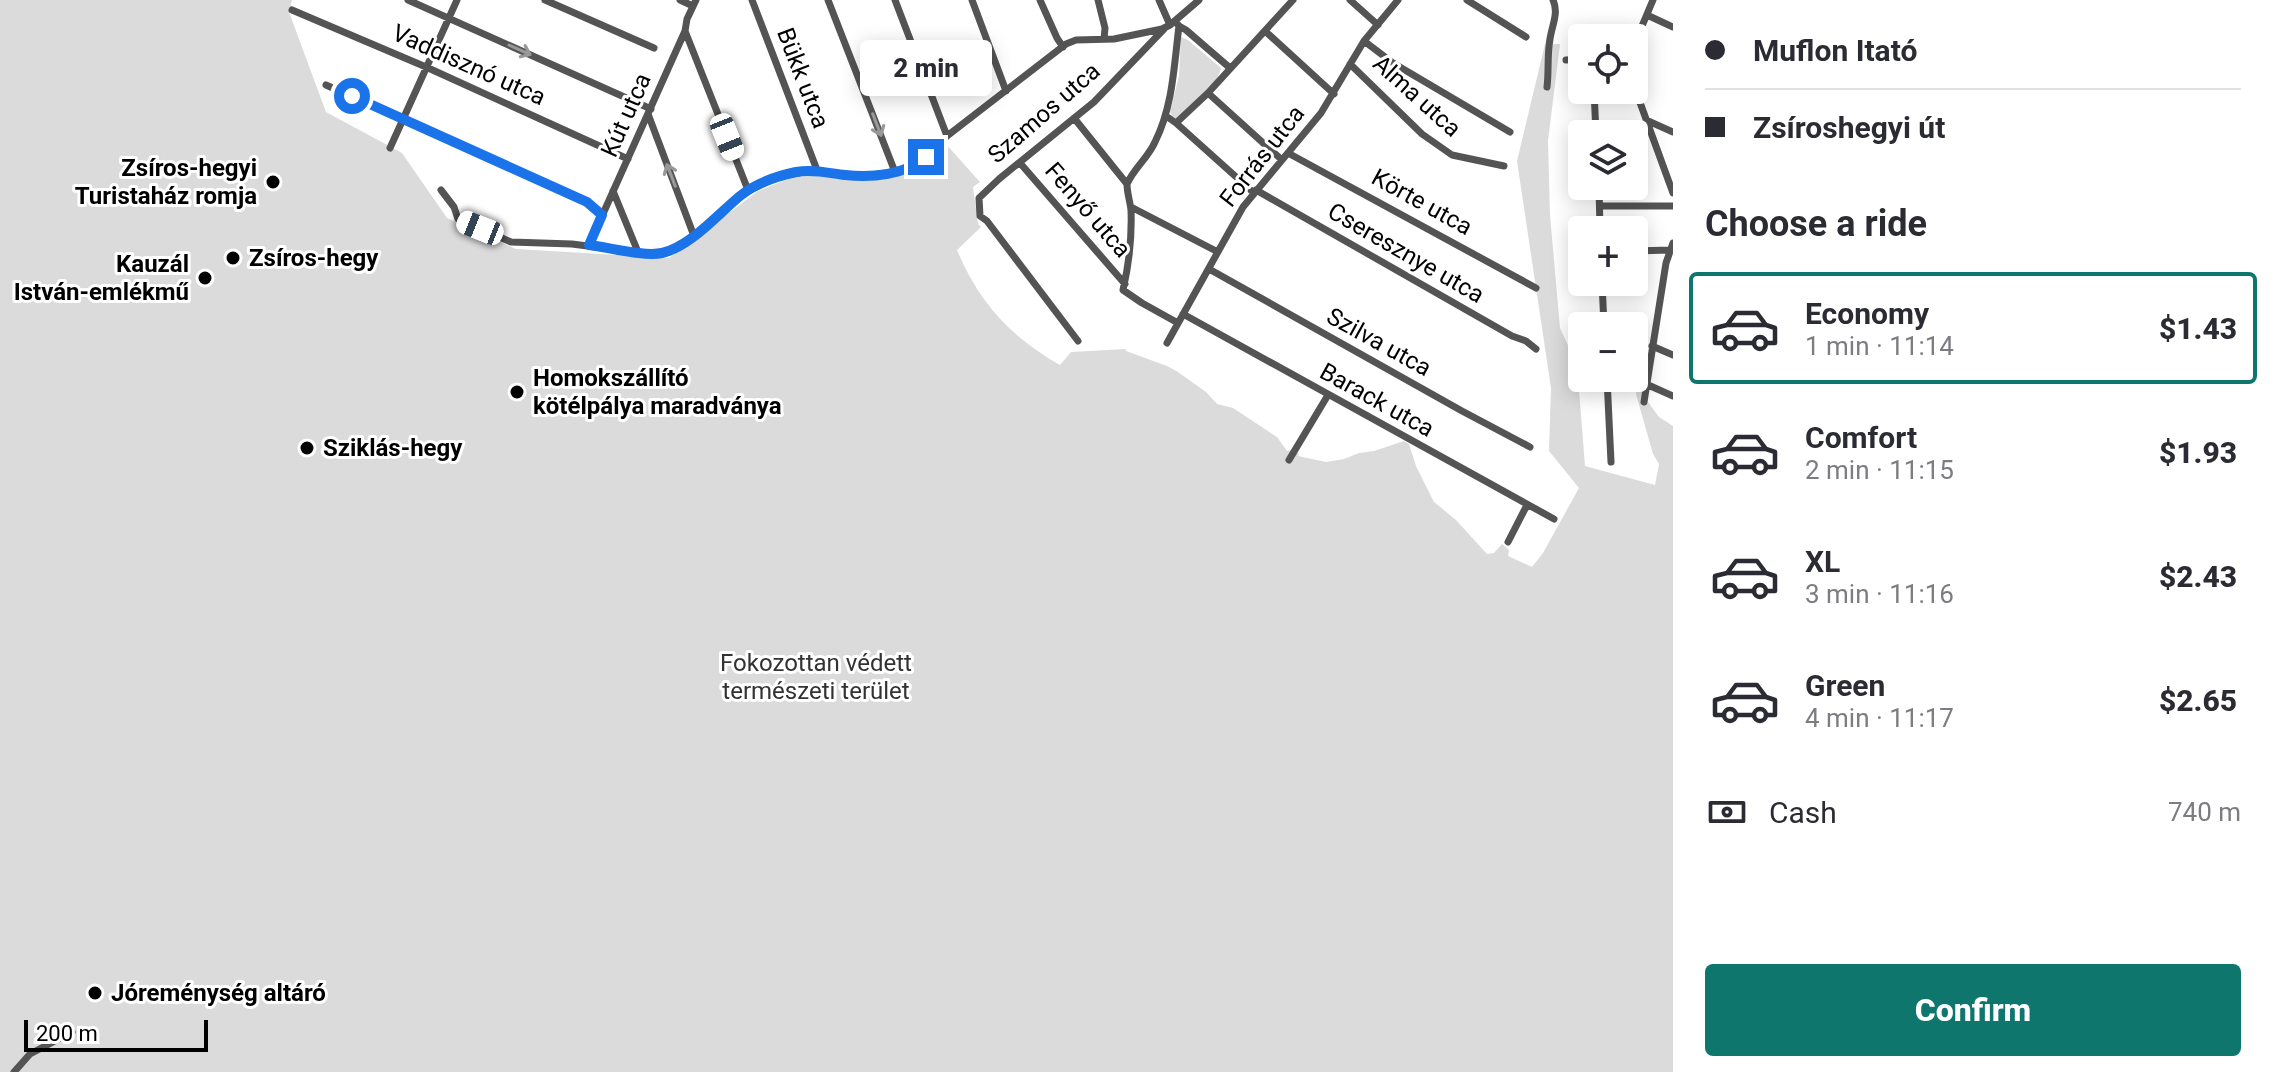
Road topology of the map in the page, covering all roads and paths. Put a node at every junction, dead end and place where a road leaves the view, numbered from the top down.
1 (408, 0) edge
2 (457, 0) edge
3 (545, 0) edge
4 (680, 0) edge
5 (752, 0) edge
6 (828, 0) edge
7 (895, 0) edge
8 (972, 0) edge
9 (1040, 0) edge
10 (1098, 0) edge
11 (1159, 0) edge
12 (1199, 0) edge
13 (1293, 0) edge
14 (1350, 0) edge
15 (1398, 0) edge
16 (1467, 0) edge
17 (1553, 0) edge
18 (1653, 0) edge
19 (695, 3) edge
20 (292, 10) dead end
21 (1647, 15) junction
22 (449, 18) junction
23 (1643, 24) edge
24 (1172, 25) junction
25 (1378, 25) junction
26 (1673, 27) edge
27 (685, 31) junction
28 (1265, 31) junction
29 (1526, 37) dead end
30 (1104, 39) junction
31 (1364, 41) junction
32 (1063, 47) junction
33 (654, 48) dead end
34 (1350, 64) junction
35 (426, 67) junction
36 (1230, 68) junction
37 (326, 85) dead end
38 (1547, 87) dead end
39 (1006, 91) junction
40 (1208, 93) junction
41 (1334, 94) junction
42 (1640, 104) edge
43 (650, 112) junction
44 (1166, 116) junction
45 (1074, 118) junction
46 (403, 119) junction
47 (1645, 119) junction
48 (1176, 123) junction
49 (1510, 132) dead end
50 (1673, 132) edge
51 (947, 136) junction
52 (390, 148) dead end
53 (1288, 153) junction
54 (628, 159) junction
55 (1282, 160) junction
56 (1020, 163) junction
57 (1504, 166) dead end
58 (817, 170) junction
59 (895, 172) junction
60 (1127, 184) junction
61 (441, 190) dead end
62 (748, 190) junction
63 (613, 191) junction
64 (1255, 192) junction
65 (1673, 193) edge
66 (1600, 200) edge
67 (1600, 206) junction
68 (1673, 206) edge
69 (1131, 207) junction
70 (602, 215) junction
71 (1600, 216) edge
72 (694, 236) junction
73 (585, 245) junction
74 (1671, 246) edge
75 (1648, 249) edge
76 (638, 252) junction
77 (1218, 252) junction
78 (1209, 269) junction
79 (1664, 275) junction
80 (1673, 279) edge
81 (1124, 287) junction
82 (1536, 288) dead end
83 (1183, 314) junction
84 (1178, 323) junction
85 (1078, 341) dead end
86 (1167, 343) dead end
87 (1652, 346) junction
88 (1536, 349) dead end
89 (1673, 355) edge
90 (1648, 371) edge
91 (1648, 385) edge
92 (1608, 392) edge
93 (1645, 392) edge
94 (1328, 395) junction
95 (1673, 396) edge
96 (1644, 402) dead end
97 (1530, 447) dead end
98 (1289, 460) dead end
99 (1611, 462) dead end
100 (1527, 505) junction
101 (1554, 519) dead end
102 (1508, 542) dead end
103 (72, 1032) dead end
104 (14, 1072) edge

1 - 22 street
2 - 22 street
3 - 33 street
4 - 19 street
5 - 58 street, Bükk utca
6 -> 59 street
7 - 51 street
8 - 39 street
9 - 32 street
10 - 30 street
11 - 24 street
12 - 24 street, Szamos utca
13 - 28 street
14 - 25 street
15 - 25 street, Forrás utca
16 - 29 street
17 - 38 street
18 - 21 street
19 - 27 street, Kút utca
20 - 35 street, Vaddisznó utca
21 - 23 street
21 - 26 street
22 - 35 street
22 -> 43 street
24 - 30 street
24 - 36 street
24 - 44 street
24 - 45 street, Szamos utca
25 - 31 street, Forrás utca
27 - 43 street, Kút utca
27 - 62 street
28 - 36 street
28 - 41 street
30 - 32 street
31 - 34 street, Forrás utca
31 - 49 street
32 - 39 street
34 - 41 street, Forrás utca
34 - 57 street, Alma utca
35 - 46 street
35 - 54 street, Vaddisznó utca
36 - 40 street
37 - 46 street
39 - 51 street
40 - 48 street
40 - 55 street
41 - 53 street, Forrás utca
42 - 47 street
43 - 54 street, Kút utca
72 -> 43 street
44 - 48 street, Cseresznye utca
44 - 60 street
45 - 56 street, Szamos utca
45 - 60 street
46 - 52 street
46 - 70 street
47 - 50 street
47 - 65 street
48 - 64 street, Cseresznye utca
51 - 59 street
53 - 55 street, Forrás utca
53 - 82 street, Körte utca
54 - 63 street, Kút utca
55 - 64 street, Forrás utca
56 - 81 street, Fenyő utca
56 - 85 street, Szamos utca
58 - 59 street
58 - 62 street
60 - 69 street
61 - 73 street
62 - 72 street
63 - 70 street, Kút utca
63 - 76 street
64 - 77 street, Forrás utca
64 - 88 street, Cseresznye utca
66 - 67 street
67 - 68 street
67 - 71 street
69 - 77 street
69 - 81 street
70 - 73 street, Kút utca
72 - 76 street
73 - 76 street
74 - 75 street
74 - 79 street
77 - 78 street, Forrás utca
78 - 83 street, Forrás utca
78 - 97 street, Szilva utca
79 - 80 street
79 - 87 street
81 - 84 street
83 - 84 street, Forrás utca
83 - 94 street, Barack utca
84 - 86 street, Forrás utca
87 - 89 street
87 - 90 street
91 - 95 street
92 - 99 street
93 - 96 street
94 - 98 street
94 - 100 street, Barack utca
100 - 101 street, Barack utca
100 - 102 street
103 - 104 street

